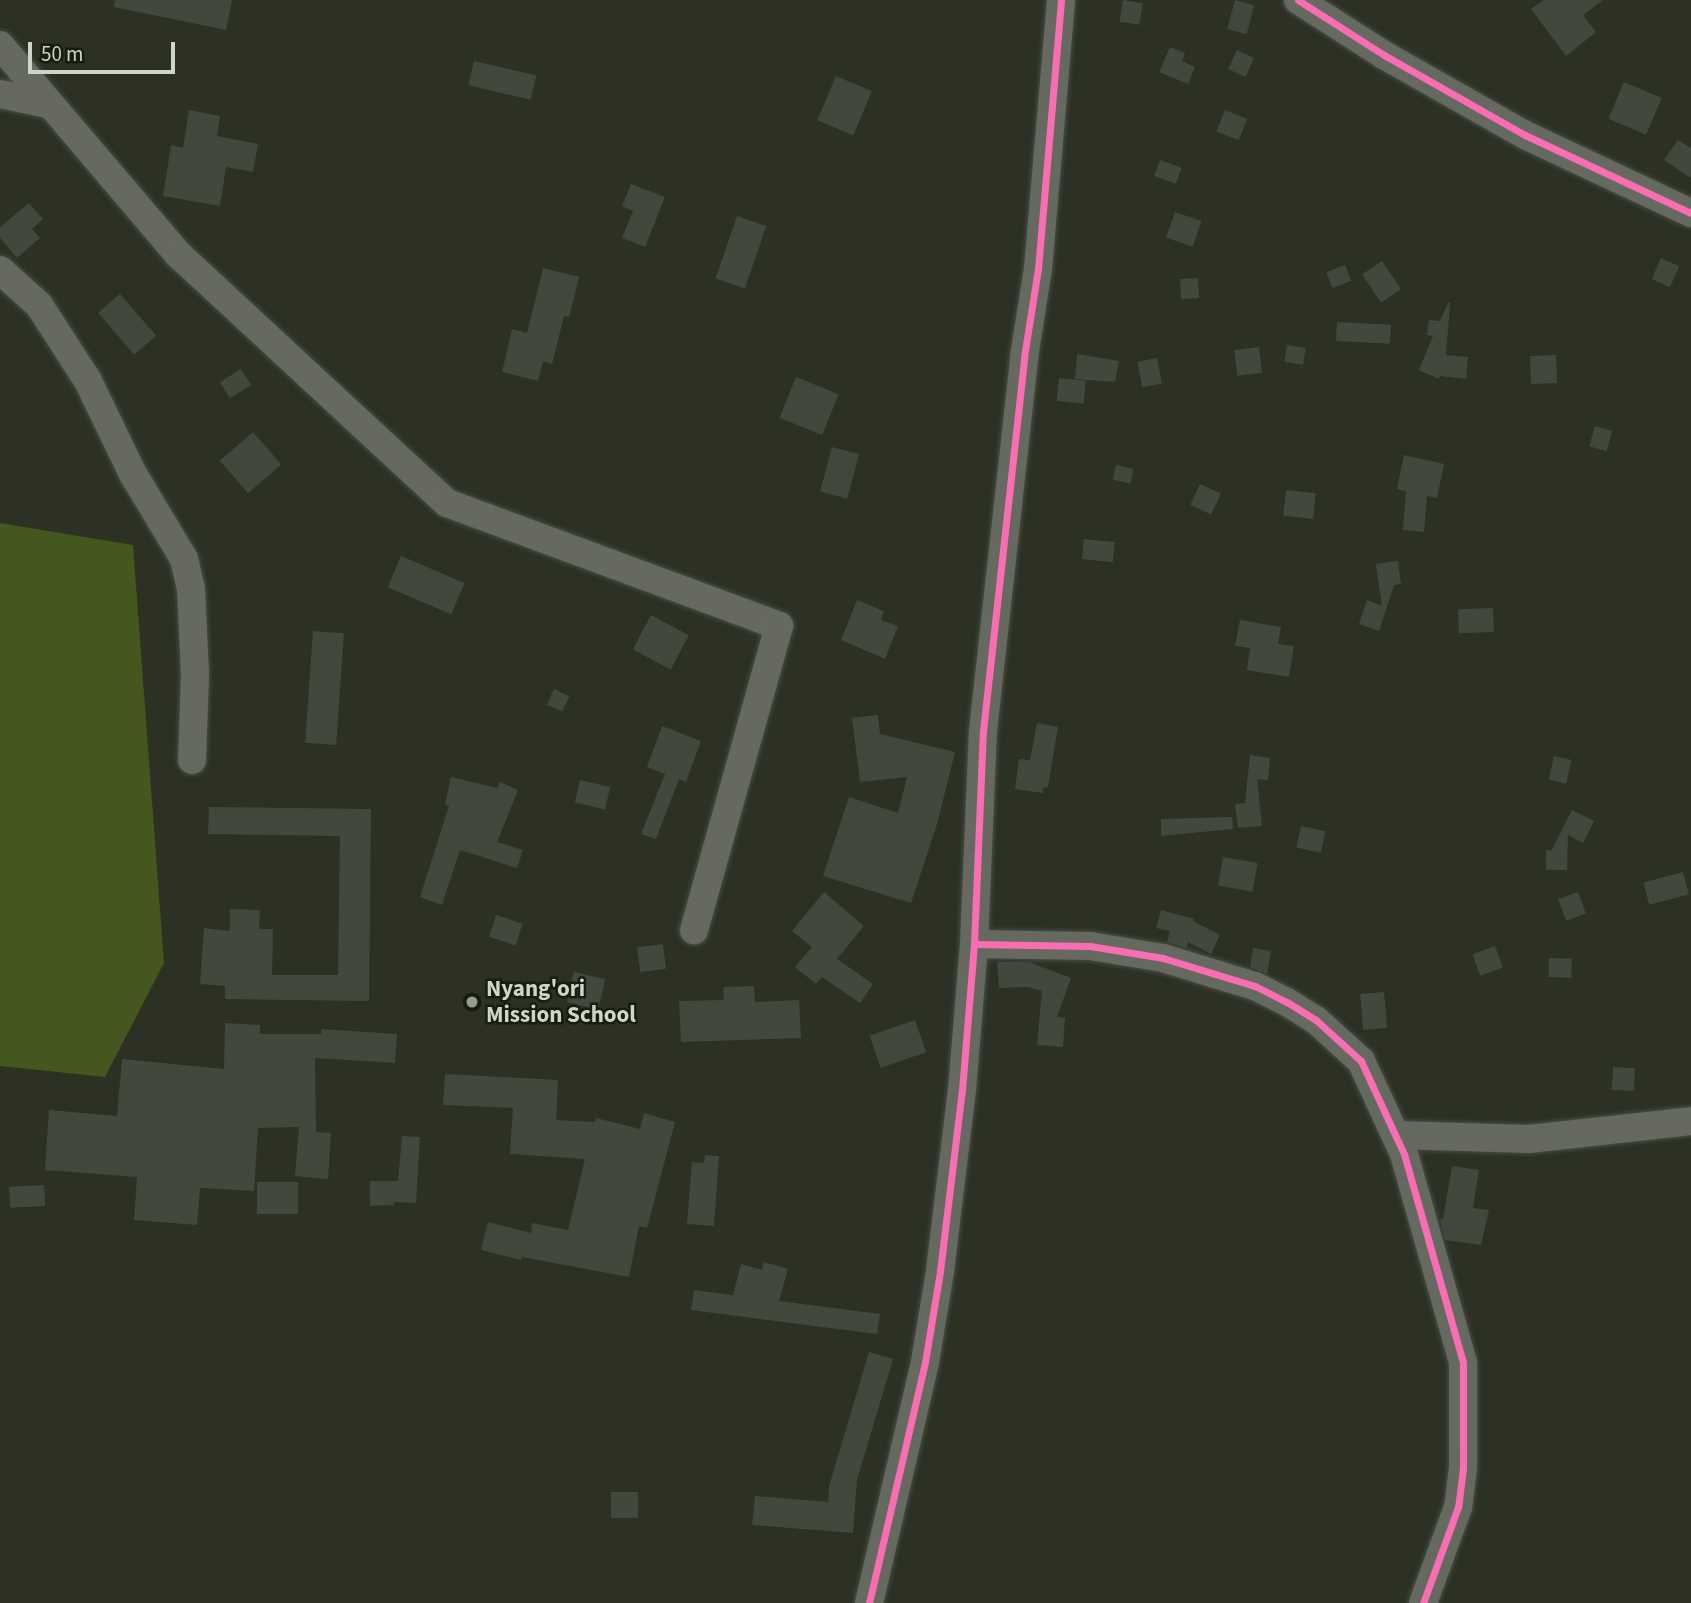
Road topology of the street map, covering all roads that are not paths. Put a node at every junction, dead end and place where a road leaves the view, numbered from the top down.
1 (1061, 0) edge
2 (1298, 0) edge
3 (0, 45) edge
4 (0, 94) edge
5 (48, 104) junction
6 (1691, 213) edge
7 (0, 270) edge
8 (192, 760) dead end
9 (694, 930) dead end
10 (974, 944) junction
11 (1691, 1121) edge
12 (1396, 1135) junction
13 (869, 1603) edge
14 (1423, 1603) edge

1 - 10 street
2 - 6 street
3 - 5 street
4 - 5 street
5 - 9 street
7 - 8 street
10 - 12 street
10 - 13 street
11 - 12 street
12 - 14 street

